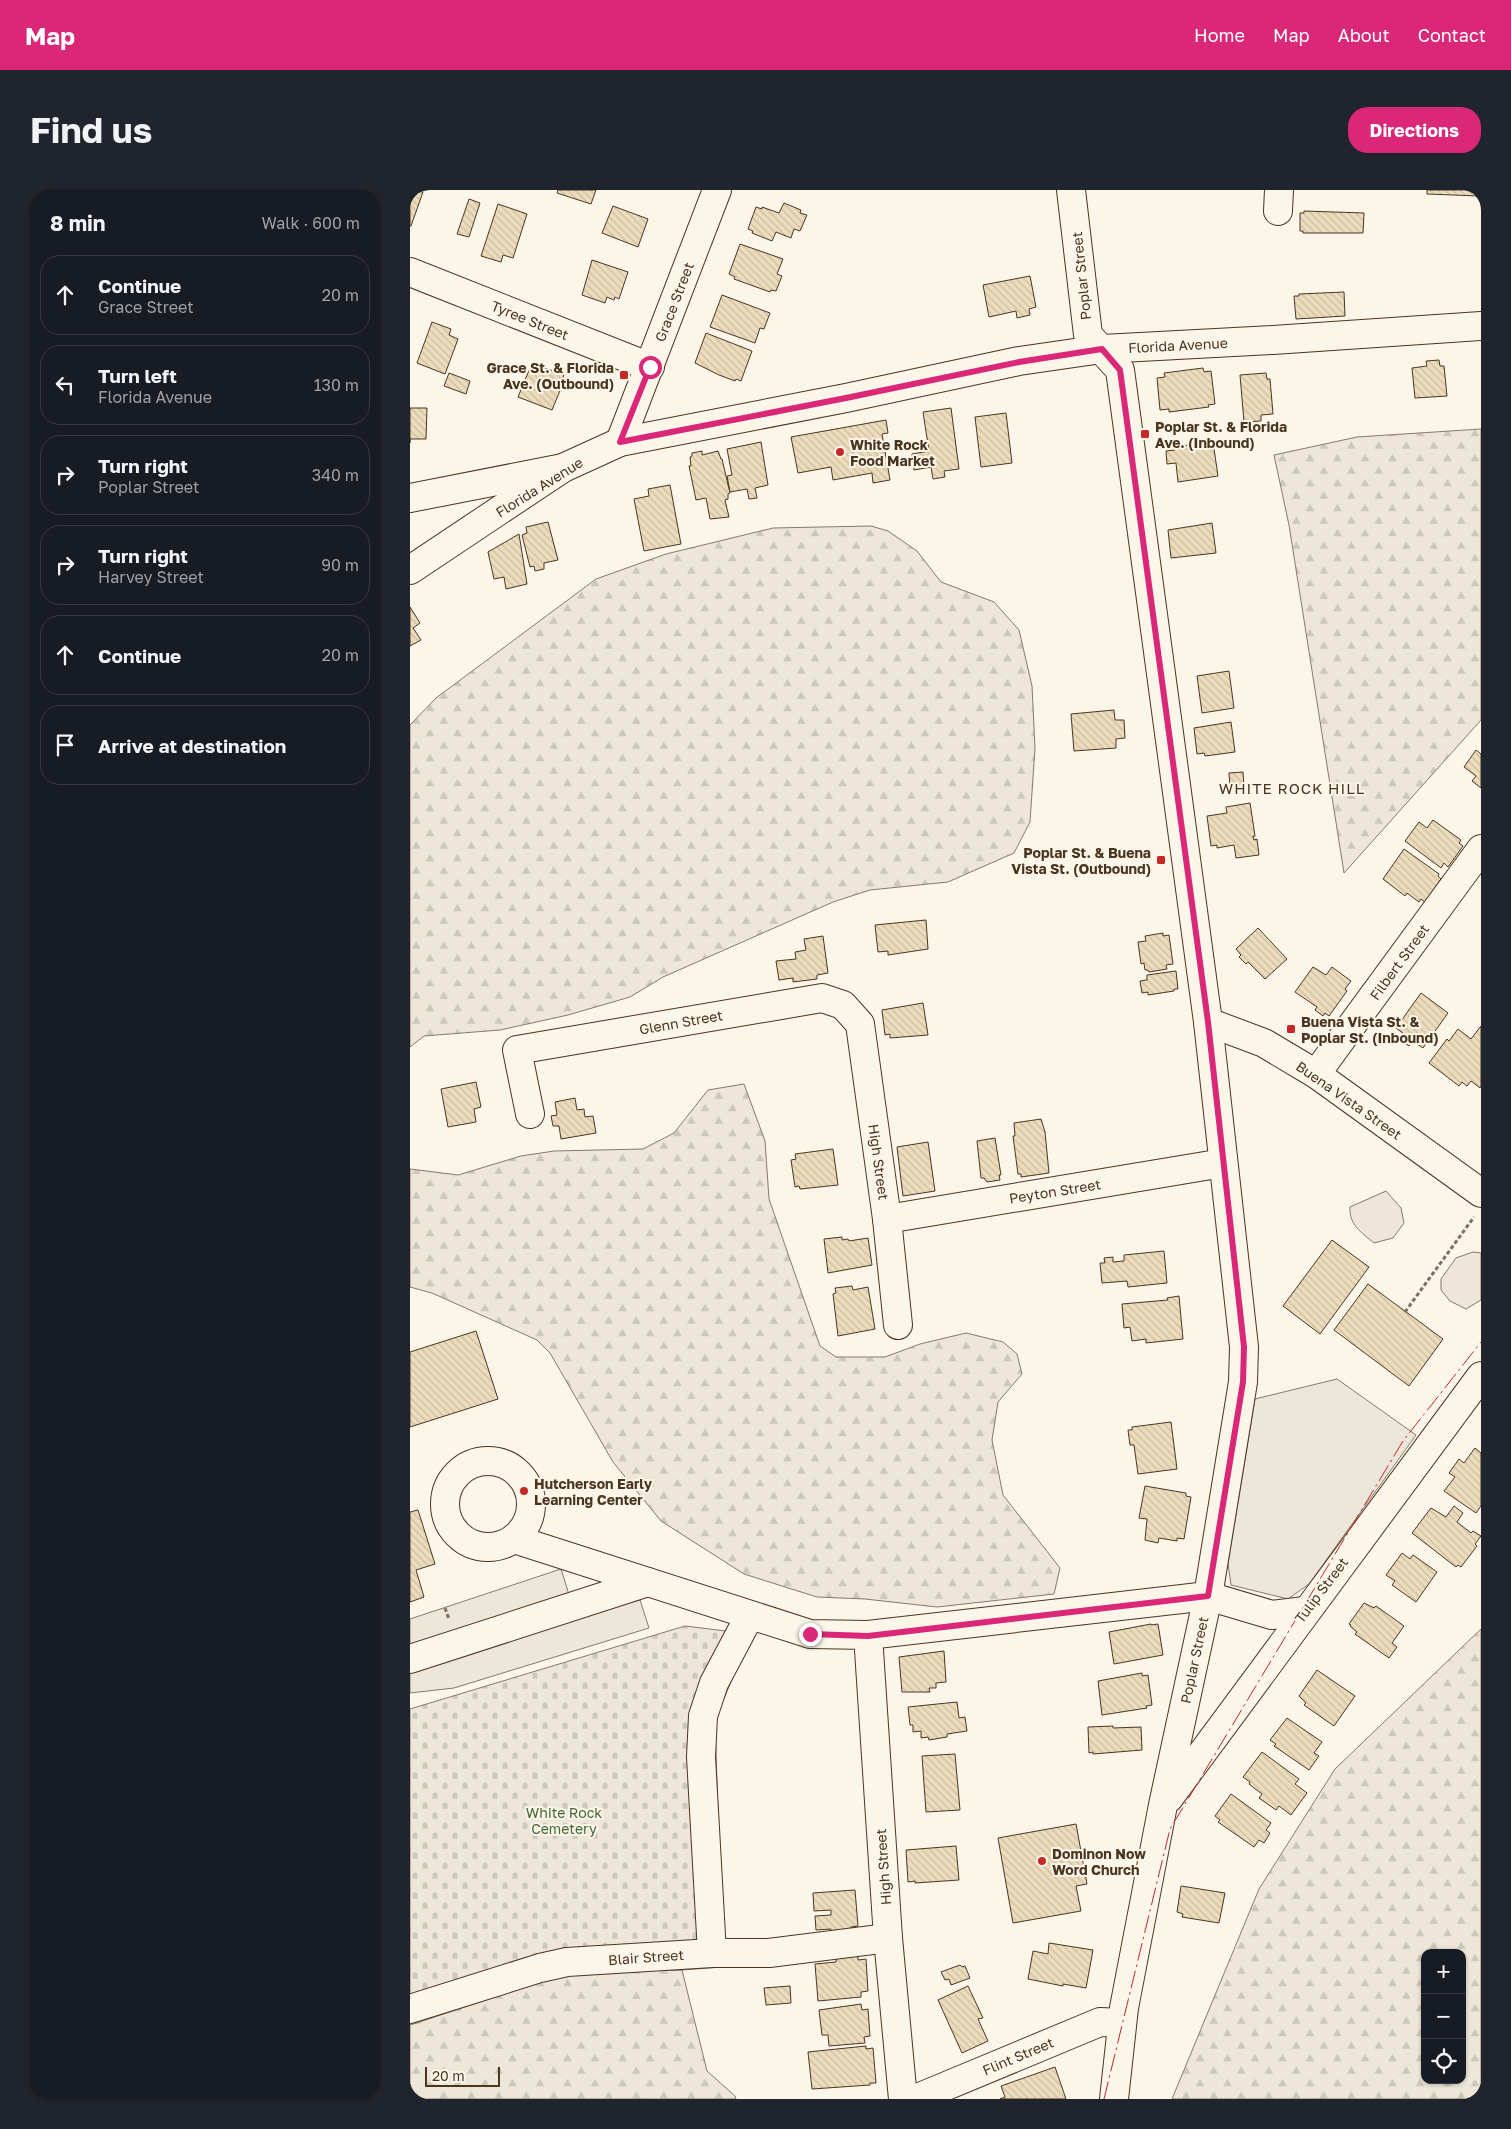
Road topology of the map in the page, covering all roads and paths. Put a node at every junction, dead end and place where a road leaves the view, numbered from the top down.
1 (718, 190) edge
2 (1071, 190) edge
3 (410, 272) edge
4 (1481, 326) edge
5 (1102, 349) junction
6 (650, 367) junction
7 (620, 442) junction
8 (563, 468) junction
9 (410, 498) edge
10 (410, 570) edge
11 (1481, 849) edge
12 (844, 1005) joint
13 (1208, 1022) junction
14 (1316, 1074) junction
15 (530, 1114) dead end
16 (1223, 1163) junction
17 (1479, 1203) edge
18 (888, 1219) junction
19 (1405, 1312) dead end
20 (898, 1325) dead end
21 (1481, 1376) edge
22 (514, 1539) dead end
23 (648, 1582) junction
24 (1208, 1596) junction
25 (1306, 1611) junction
26 (750, 1614) junction
27 (868, 1636) junction
28 (410, 1659) edge
29 (1163, 1805) junction
30 (888, 1938) junction
31 (712, 1953) junction
32 (410, 2009) edge
33 (1122, 2022) junction
34 (903, 2099) edge
35 (915, 2099) edge
36 (1114, 2099) edge

1 - 6 street, Grace Street
2 - 5 street, Poplar Street
3 - 6 street, Tyree Street
4 - 5 street, Florida Avenue
5 - 7 street, Florida Avenue
5 - 13 street, Poplar Street
6 - 7 street, Grace Street
7 - 8 street, Florida Avenue
8 - 9 street
8 - 10 street, Florida Avenue
11 - 14 street, Filbert Street
12 - 15 street, Glenn Street
12 - 18 street, High Street
13 - 14 street, Buena Vista Street
13 - 16 street, Poplar Street
14 - 17 street, Buena Vista Street
16 - 18 street, Peyton Street
16 - 24 street, Poplar Street
17 - 19 path
18 - 20 street, High Street
21 - 25 street, Tulip Street
22 - 23 street
23 - 26 street
23 - 28 street
24 - 25 street
24 - 27 street
24 - 29 street, Poplar Street
25 - 29 street, Tulip Street
26 - 27 street
26 - 31 street
27 - 30 street, High Street
29 - 33 street, Poplar Street
30 - 31 street, Blair Street
30 - 34 street, High Street
31 - 32 street, Blair Street
33 - 35 street, Flint Street
33 - 36 street, Poplar Street

